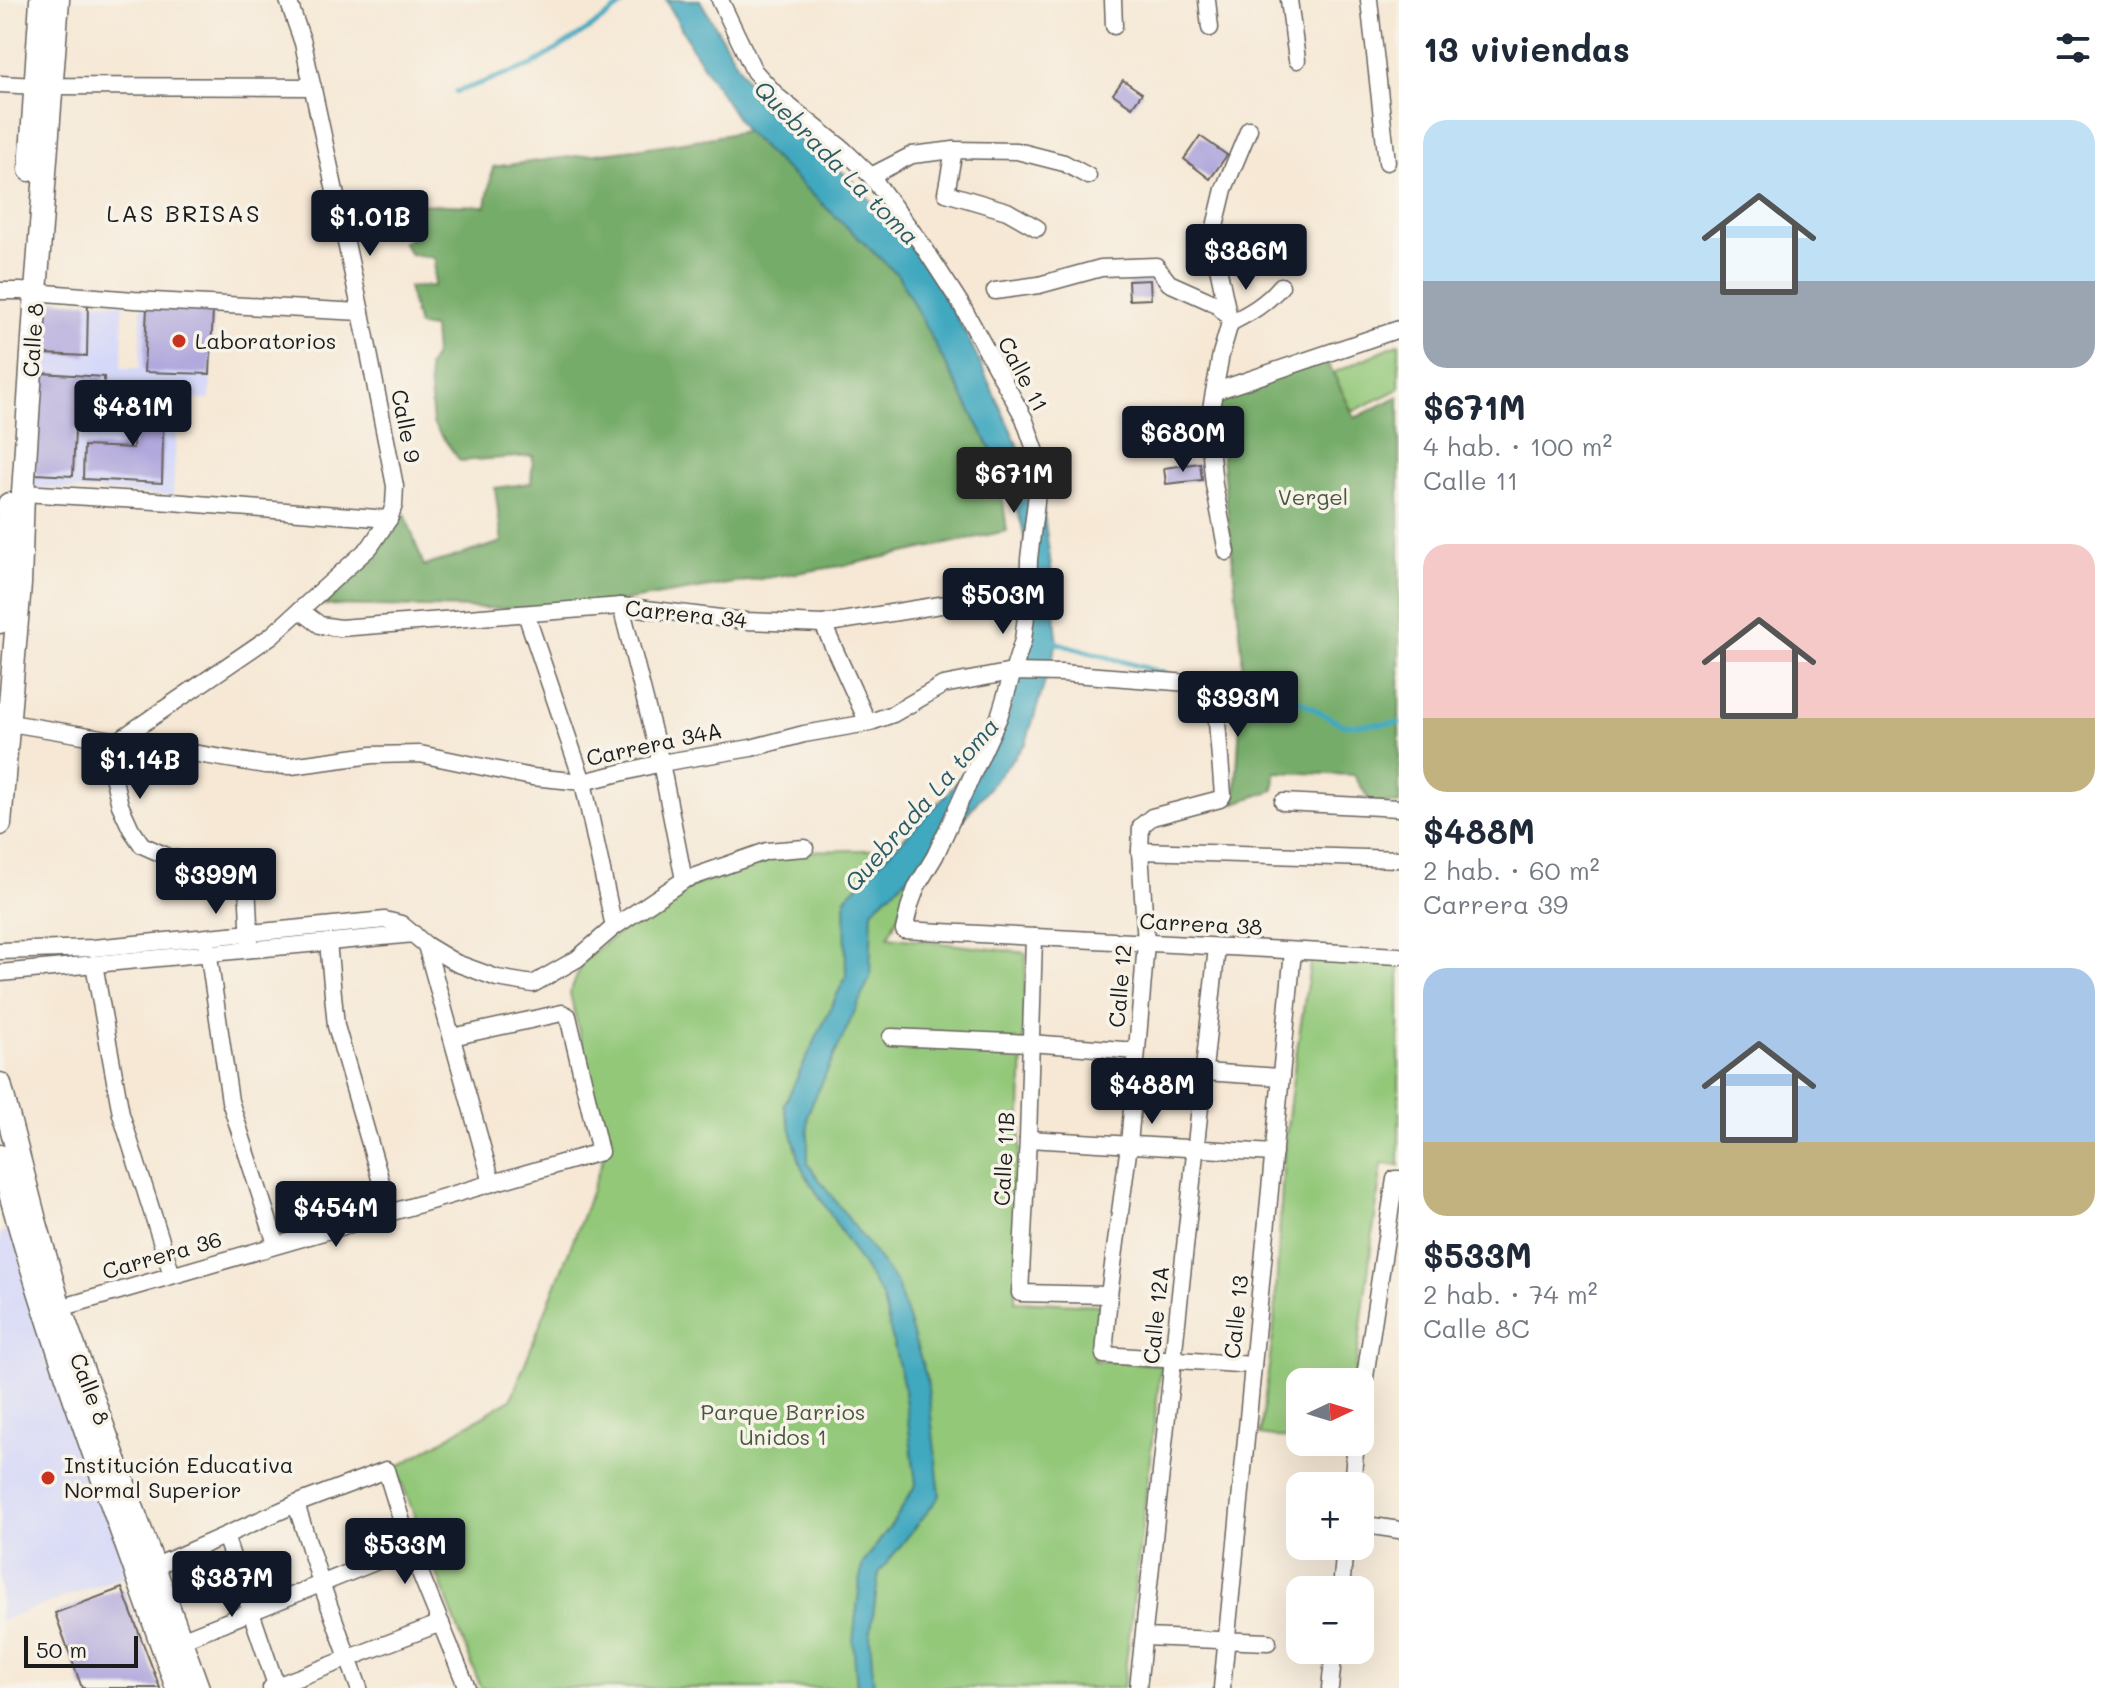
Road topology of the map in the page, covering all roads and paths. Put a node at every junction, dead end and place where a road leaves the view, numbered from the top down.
1 (41, 0) edge
2 (58, 0) edge
3 (288, 0) edge
4 (720, 0) edge
5 (1113, 0) edge
6 (1207, 0) edge
7 (1289, 0) edge
8 (1369, 0) edge
9 (1114, 26) dead end
10 (1210, 28) dead end
11 (1297, 60) dead end
12 (0, 84) edge
13 (44, 86) junction
14 (313, 87) junction
15 (1249, 129) dead end
16 (954, 150) junction
17 (1387, 162) dead end
18 (871, 176) junction
19 (1088, 176) dead end
20 (1037, 228) dead end
21 (1281, 286) dead end
22 (19, 291) edge
23 (995, 291) dead end
24 (361, 312) junction
25 (1229, 320) junction
26 (1399, 329) edge
27 (1216, 391) junction
28 (23, 493) junction
29 (389, 519) junction
30 (1227, 552) dead end
31 (1028, 601) junction
32 (621, 606) junction
33 (300, 610) junction
34 (526, 614) junction
35 (0, 622) edge
36 (823, 624) junction
37 (6, 662) edge
38 (1014, 671) junction
39 (5, 721) edge
40 (868, 723) junction
41 (119, 740) junction
42 (661, 763) junction
43 (583, 782) junction
44 (1283, 802) dead end
45 (1399, 808) edge
46 (1152, 817) joint
47 (0, 824) edge
48 (805, 848) dead end
49 (1140, 851) junction
50 (1399, 859) edge
51 (684, 880) junction
52 (614, 927) junction
53 (904, 930) joint
54 (1034, 937) junction
55 (420, 940) junction
56 (250, 942) junction
57 (328, 942) junction
58 (1146, 943) junction
59 (208, 945) junction
60 (1217, 947) junction
61 (0, 951) edge
62 (1293, 951) junction
63 (1399, 956) edge
64 (94, 964) junction
65 (0, 973) edge
66 (452, 1037) junction
67 (891, 1037) dead end
68 (1030, 1043) junction
69 (1136, 1051) junction
70 (1204, 1072) junction
71 (1281, 1077) junction
72 (0, 1084) edge
73 (1028, 1139) junction
74 (1129, 1145) junction
75 (1196, 1148) junction
76 (1274, 1153) junction
77 (0, 1156) edge
78 (1397, 1179) edge
79 (492, 1183) junction
80 (390, 1213) junction
81 (276, 1244) junction
82 (172, 1275) junction
83 (1109, 1295) junction
84 (60, 1308) junction
85 (1173, 1360) junction
86 (1253, 1365) junction
87 (1367, 1368) edge
88 (296, 1504) junction
89 (1374, 1526) edge
90 (1399, 1530) edge
91 (225, 1536) junction
92 (410, 1548) junction
93 (147, 1570) junction
94 (321, 1583) junction
95 (251, 1613) junction
96 (441, 1623) junction
97 (1144, 1637) junction
98 (1227, 1639) junction
99 (181, 1640) junction
100 (1268, 1642) dead end
101 (348, 1660) junction
102 (1333, 1664) edge
103 (275, 1687) edge
104 (177, 1688) edge
105 (198, 1688) edge
106 (359, 1688) edge
107 (467, 1688) edge
108 (1138, 1688) edge
109 (1222, 1688) edge
110 (1330, 1688) edge

1 - 13 main road, Calle 8
2 - 13 main road, Calle 8
3 - 14 street, Calle 9
4 - 18 street, Calle 11
5 - 9 street
6 - 10 street
7 - 11 street
8 - 17 street
12 - 13 street
13 - 14 street
13 - 22 main road, Calle 8
14 - 24 street, Calle 9
15 - 25 street
16 - 18 street
16 - 19 street
16 - 20 street
18 - 31 street, Calle 11
21 - 25 street
22 - 24 street
22 - 28 main road, Calle 8
22 - 35 main road, Calle 8
23 - 25 street
24 - 29 street, Calle 9
25 - 27 street
26 - 27 street
27 - 30 street
28 - 29 street
28 - 37 main road, Calle 8
29 - 33 street, Calle 9
31 - 36 street, Carrera 34
31 - 38 street, Calle 11
32 - 34 street, Carrera 34
32 - 36 street, Carrera 34
32 - 42 street
33 - 34 street, Carrera 34
33 - 41 street, Calle 9
34 - 43 street
36 - 40 street
37 - 39 main road, Calle 8
38 - 40 street, Carrera 34A
38 - 46 street, Carrera 34A
38 - 53 street, Calle 11
39 - 41 street, Carrera 34A
39 - 47 main road, Calle 8
40 - 42 street, Carrera 34A
41 - 43 street, Carrera 34A
41 - 56 street
42 - 43 street, Carrera 34A
42 - 51 street
43 - 52 street
44 - 45 street
46 - 49 street, Calle 12
48 - 51 street
49 - 50 street
49 - 58 street, Calle 12
51 - 52 street
52 - 55 street
53 - 54 street, Carrera 38
54 - 58 street, Carrera 38
54 - 68 street, Calle 11B
55 - 56 street
55 - 57 street
55 - 66 street
56 - 57 street
56 - 59 street
57 - 80 street
58 - 60 street, Carrera 38
58 - 69 street, Calle 12
59 - 61 street
59 - 64 street
59 - 81 street
60 - 62 street, Carrera 38
60 - 70 street, Calle 12A
62 - 63 street, Carrera 38
62 - 71 street, Calle 13
64 - 65 street
64 - 82 street
66 - 79 street
66 - 79 street, Carrera 36
67 - 68 street
68 - 69 street
68 - 73 street, Calle 11B
69 - 74 street, Calle 12
70 - 71 street
70 - 75 street, Calle 12A
71 - 76 street, Calle 13
72 - 84 main road, Calle 8
73 - 74 street
73 - 83 street, Calle 11B
74 - 75 street
74 - 83 street, Calle 12
75 - 76 street
75 - 85 street, Calle 12A
76 - 86 street, Calle 13
77 - 93 main road, Calle 8
78 - 87 street
79 - 80 street, Carrera 36
80 - 81 street, Carrera 36
81 - 82 street, Carrera 36
82 - 84 street, Carrera 36
83 - 85 street, Calle 12
84 - 93 main road, Calle 8
85 - 86 street
85 - 97 street, Calle 12A
86 - 98 street, Calle 13
88 - 91 street
88 - 92 street
88 - 94 street
89 - 90 street
91 - 93 street
91 - 95 street
92 - 94 street
92 - 96 street
93 - 99 main road, Calle 8
93 - 104 main road, Calle 8
94 - 95 street
94 - 101 street
95 - 99 street
95 - 103 street
96 - 101 street
96 - 107 street
97 - 98 street
97 - 108 street, Calle 12A
98 - 100 street
98 - 109 street, Calle 13
99 - 105 main road, Calle 8
101 - 103 street
101 - 106 street
102 - 110 street

